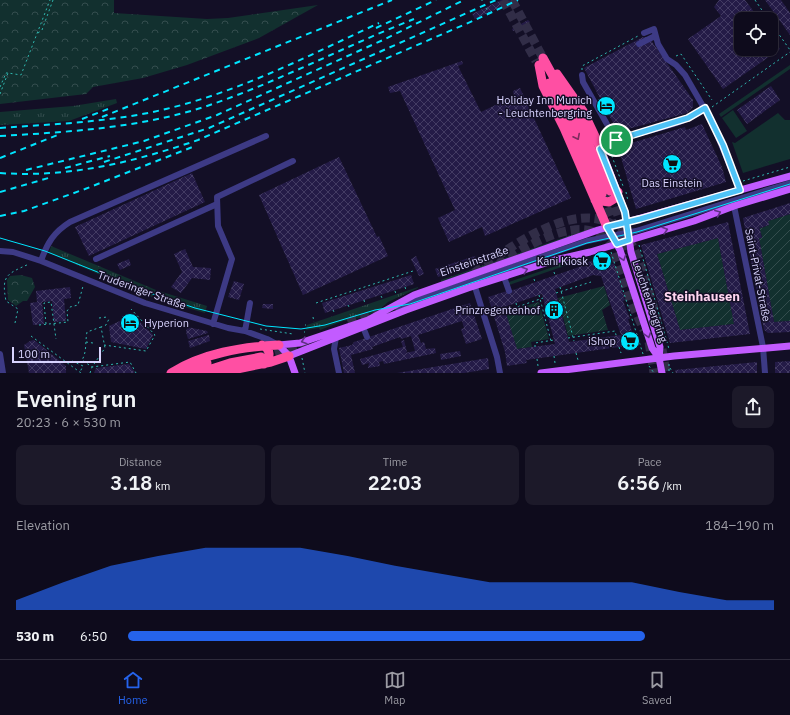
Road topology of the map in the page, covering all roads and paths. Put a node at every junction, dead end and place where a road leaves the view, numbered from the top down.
1 (50, 0) edge
2 (53, 0) edge
3 (755, 0) edge
4 (486, 8) dead end
5 (763, 12) edge
6 (489, 13) dead end
7 (38, 33) junction
8 (644, 33) joint
9 (778, 33) edge
10 (655, 36) junction
11 (639, 44) dead end
12 (790, 51) edge
13 (681, 54) dead end
14 (541, 62) junction
15 (8, 73) junction
16 (582, 75) joint
17 (0, 87) edge
18 (0, 94) edge
19 (712, 100) dead end
20 (708, 107) junction
21 (266, 136) dead end
22 (616, 140) junction
23 (604, 147) junction
24 (293, 161) dead end
25 (790, 167) edge
26 (790, 176) edge
27 (742, 181) dead end
28 (790, 183) edge
29 (790, 189) edge
30 (740, 190) junction
31 (606, 194) junction
32 (217, 204) junction
33 (630, 206) dead end
34 (734, 206) junction
35 (627, 223) junction
36 (607, 227) junction
37 (612, 236) junction
38 (628, 236) junction
39 (617, 244) junction
40 (639, 244) dead end
41 (0, 251) edge
42 (611, 252) dead end
43 (96, 259) dead end
44 (41, 260) junction
45 (30, 264) dead end
46 (412, 271) dead end
47 (554, 272) dead end
48 (555, 275) dead end
49 (504, 277) junction
50 (534, 279) dead end
51 (535, 282) dead end
52 (591, 282) dead end
53 (84, 286) dead end
54 (439, 286) junction
55 (475, 286) junction
56 (406, 287) dead end
57 (560, 287) dead end
58 (452, 288) junction
59 (406, 290) dead end
60 (395, 291) dead end
61 (509, 291) dead end
62 (562, 291) junction
63 (556, 293) dead end
64 (396, 294) dead end
65 (539, 295) dead end
66 (381, 296) dead end
67 (382, 298) dead end
68 (543, 298) dead end
69 (541, 299) junction
70 (364, 300) dead end
71 (250, 302) dead end
72 (316, 303) dead end
73 (516, 303) dead end
74 (365, 304) dead end
75 (348, 305) dead end
76 (420, 305) junction
77 (131, 309) dead end
78 (350, 309) dead end
79 (333, 310) dead end
80 (385, 311) junction
81 (335, 314) dead end
82 (107, 317) dead end
83 (313, 317) dead end
84 (99, 318) dead end
85 (109, 319) dead end
86 (314, 322) dead end
87 (15, 323) dead end
88 (54, 324) junction
89 (213, 324) junction
90 (39, 325) dead end
91 (46, 325) junction
92 (101, 327) junction
93 (363, 327) junction
94 (259, 329) dead end
95 (245, 331) junction
96 (292, 334) dead end
97 (616, 335) dead end
98 (31, 336) dead end
99 (366, 336) dead end
100 (336, 337) junction
101 (568, 338) dead end
102 (573, 338) junction
103 (56, 339) dead end
104 (554, 340) dead end
105 (551, 341) junction
106 (574, 341) dead end
107 (85, 342) junction
108 (93, 344) dead end
109 (104, 345) junction
110 (279, 345) junction
111 (790, 346) edge
112 (535, 347) dead end
113 (619, 347) dead end
114 (668, 347) dead end
115 (762, 347) junction
116 (641, 349) dead end
117 (576, 353) dead end
118 (620, 353) dead end
119 (0, 354) edge
120 (261, 354) junction
121 (289, 356) junction
122 (554, 356) dead end
123 (659, 358) junction
124 (537, 359) dead end
125 (302, 360) dead end
126 (578, 360) dead end
127 (72, 361) dead end
128 (555, 363) dead end
129 (92, 367) junction
130 (539, 370) edge
131 (577, 370) edge
132 (651, 370) dead end
133 (3, 373) edge
134 (80, 373) edge
135 (90, 373) edge
136 (136, 373) edge
137 (171, 373) edge
138 (184, 373) edge
139 (199, 373) edge
140 (218, 373) edge
141 (295, 373) edge
142 (305, 373) edge
143 (339, 373) edge
144 (500, 373) edge
145 (654, 373) edge
146 (662, 373) edge
147 (668, 373) edge
148 (673, 373) edge
149 (765, 373) edge

1 - 7 path
2 - 7 path
3 - 5 path
4 - 6 path
7 - 15 path
8 - 10 street
8 - 16 path
9 - 12 path
10 - 11 street
10 - 20 street
12 - 20 path
13 - 19 path
14 - 23 highway
14 - 31 highway
14 -> 31 highway
15 - 17 path
15 - 18 path
16 - 22 street
20 - 22 street
20 - 30 street
21 - 44 street
22 - 23 street
23 - 31 main road, Leuchtenbergring
23 - 33 path
24 - 32 street
25 - 27 path
26 - 30 main road, Einsteinstraße
28 - 38 street
29 - 34 main road, Einsteinstraße
30 - 35 main road, Einsteinstraße
31 - 35 main road, Leuchtenbergring
31 - 36 highway
32 - 43 street
32 - 89 street
38 -> 34 main road, Einsteinstraße
34 - 115 street, Saint-Privat-Straße
35 - 36 main road, Einsteinstraße
35 - 38 main road, Leuchtenbergring
36 - 37 main road, Leuchtenbergring
36 - 54 main road, Einsteinstraße
37 - 38 street
37 - 39 main road, Leuchtenbergring
37 - 58 street
38 - 39 main road, Einsteinstraße
38 - 123 main road, Leuchtenbergring
49 -> 39 main road, Einsteinstraße
39 -> 123 main road, Leuchtenbergring
40 - 114 path, Leuchtenbergring
41 - 44 street, Truderinger Straße
42 - 116 path, Leuchtenbergring
44 - 89 street, Truderinger Straße
45 - 87 path
46 - 72 path
47 - 48 path
49 - 55 main road, Einsteinstraße
49 - 61 street
50 - 51 path
52 - 62 path
53 - 88 path
54 - 58 street
54 - 80 main road, Einsteinstraße
55 - 76 main road, Einsteinstraße
55 - 144 street
56 - 59 path
57 - 62 path
58 - 76 street
58 - 80 street
60 - 64 path
62 - 63 path
62 - 102 path
65 - 69 path
66 - 67 path
68 - 69 path
69 - 73 path
69 - 105 path
70 - 74 path
71 - 95 street
75 - 78 path
76 - 93 main road, Einsteinstraße
77 - 109 path
79 - 81 path
80 -> 110 main road, Einsteinstraße
82 - 84 path
83 - 86 path
85 - 92 path
88 - 91 path
88 - 91 path
88 - 103 path
89 - 95 street, Truderinger Straße
90 - 91 path
92 - 107 path
92 - 109 path
93 - 99 street
93 - 100 main road, Einsteinstraße
94 - 96 path
95 - 110 street, Truderinger Straße
97 - 102 path
98 - 134 path
100 - 121 main road, Einsteinstraße
100 - 143 street
101 - 102 path
102 - 106 path
104 - 105 path
105 - 112 path
107 - 108 path
107 - 129 path
109 - 129 path
110 - 120 highway, Einsteinstraße
110 - 121 main road
111 - 115 main road
113 - 118 path
115 - 123 main road
115 - 149 street, Saint-Privat-Straße
117 - 126 path
119 - 133 street
120 - 121 highway, Einsteinstraße
120 - 137 highway, Einsteinstraße
120 - 138 highway
120 - 139 highway
120 - 140 highway, Einsteinstraße
121 - 141 main road
122 - 128 path
123 - 131 main road
123 - 146 main road
124 - 130 path
125 - 142 path
127 - 134 path
129 - 135 path
129 - 136 path
130 - 131 main road
132 - 145 path
147 - 148 path

